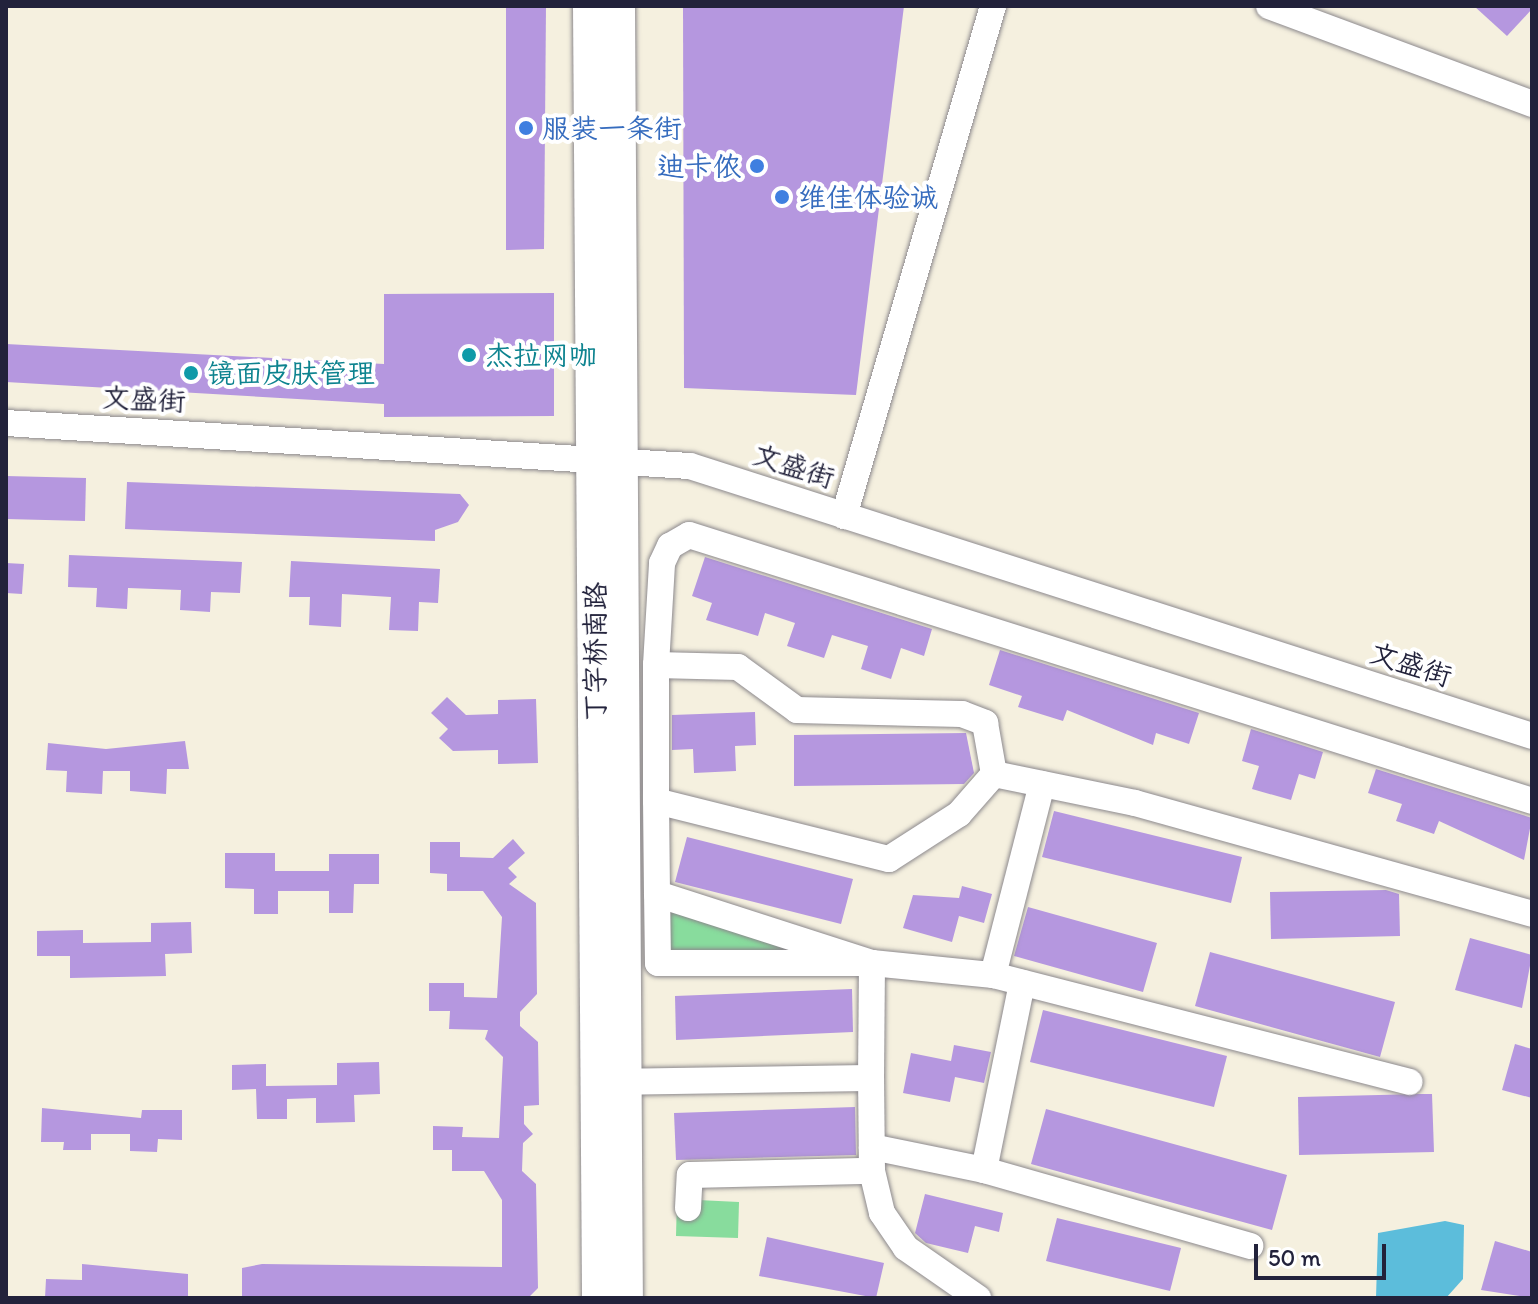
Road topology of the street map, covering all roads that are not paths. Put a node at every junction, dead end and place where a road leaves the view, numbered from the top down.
1 (589, 6) edge
2 (619, 6) edge
3 (993, 6) edge
4 (1269, 6) edge
5 (1532, 104) edge
6 (6, 423) edge
7 (609, 458) junction
8 (844, 516) junction
9 (656, 665) junction
10 (1532, 736) edge
11 (994, 774) junction
12 (1042, 784) junction
13 (656, 801) junction
14 (1532, 801) edge
15 (657, 894) junction
16 (1532, 914) edge
17 (872, 963) junction
18 (993, 975) junction
19 (1022, 983) junction
20 (871, 1078) junction
21 (612, 1082) junction
22 (1409, 1082) dead end
23 (872, 1159) junction
24 (984, 1170) junction
25 (688, 1208) dead end
26 (1250, 1246) dead end
27 (598, 1298) edge
28 (627, 1298) edge
29 (978, 1298) edge

1 - 7 main road, 丁字桥南路
2 - 7 main road, 丁字桥南路
3 - 8 street
4 - 5 street
6 - 7 street, 文盛街
7 - 8 street, 文盛街
7 - 21 main road, 丁字桥南路
8 - 10 street, 文盛街
9 - 11 street
9 - 13 street
9 - 14 street
11 - 12 street
11 - 13 street
12 - 16 street
12 - 18 street
13 - 15 street
15 - 17 street
15 - 17 street
17 - 18 street
17 - 20 street
18 - 19 street
19 - 22 street
19 - 24 street
20 - 21 street
20 - 23 street
21 - 27 main road, 丁字桥南路
21 - 28 main road, 丁字桥南路
23 - 24 street
23 - 25 street
23 - 29 street
24 - 26 street

